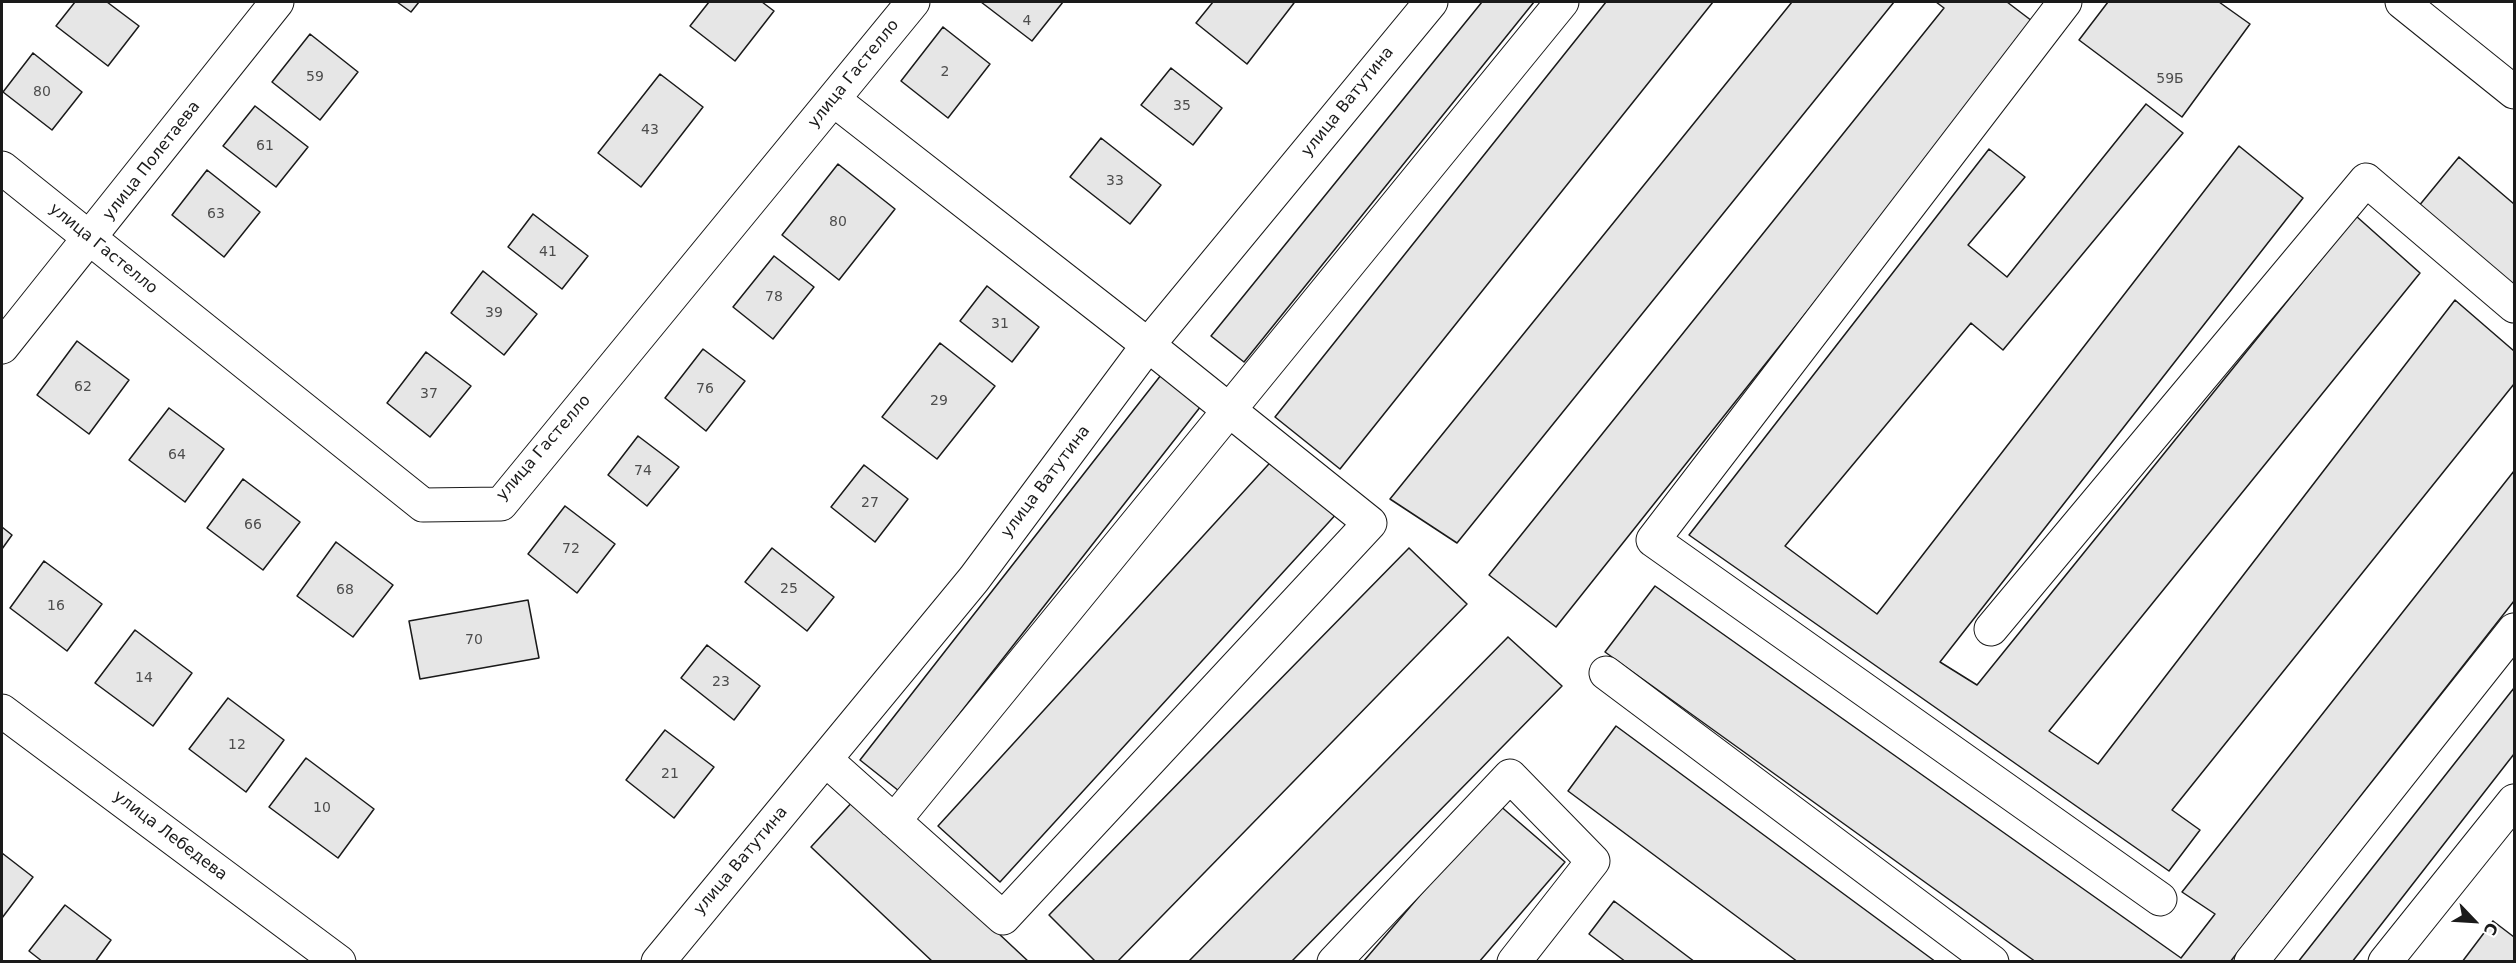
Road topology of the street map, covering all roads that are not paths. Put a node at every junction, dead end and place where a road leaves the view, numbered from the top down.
1 (278, 2) edge
2 (913, 2) edge
3 (1431, 2) edge
4 (1562, 2) edge
5 (2066, 2) edge
6 (2402, 2) edge
7 (2514, 92) edge
8 (834, 100) junction
9 (2, 168) edge
10 (90, 238) junction
11 (2514, 306) edge
12 (1148, 345) junction
13 (2, 347) edge
14 (1230, 411) junction
15 (1991, 629) dead end
16 (2514, 630) edge
17 (1606, 673) dead end
18 (2, 711) edge
19 (825, 760) junction
20 (2514, 801) edge
21 (894, 821) junction
22 (2160, 899) dead end
23 (339, 962) edge
24 (658, 962) edge
25 (1334, 962) edge
26 (1514, 962) edge
27 (1992, 962) edge
28 (2251, 962) edge
29 (2385, 962) edge

1 - 10 street, улица Полетаева
2 - 8 street, улица Гастелло
3 - 12 street, улица Ватутина
4 - 14 street
5 - 22 street
6 - 7 street
8 - 10 street, улица Гастелло
8 - 12 street
9 - 10 street, улица Гастелло
10 - 13 street, улица Полетаева
11 - 15 street
12 - 14 street
12 - 19 street, улица Ватутина
14 - 21 street
14 - 21 street
16 - 28 street
17 - 27 street
18 - 23 street, улица Лебедева
19 - 21 street
19 - 24 street, улица Ватутина
20 - 29 street
25 - 26 street

